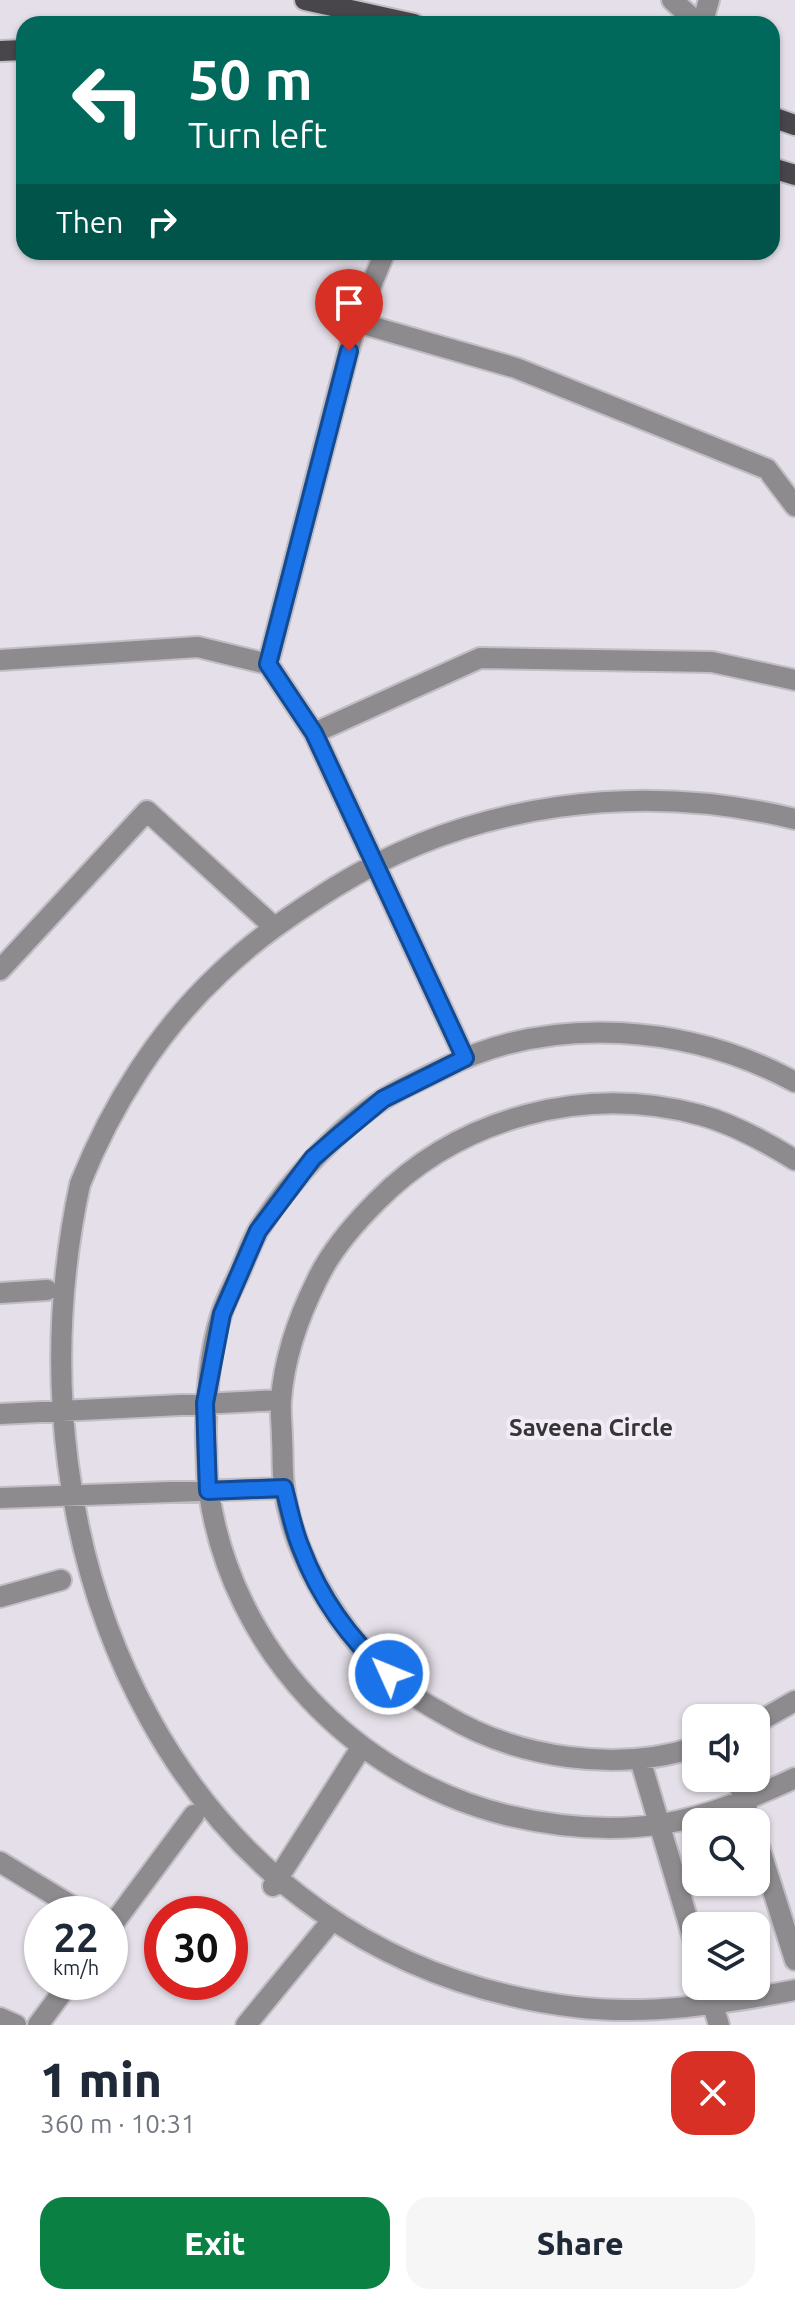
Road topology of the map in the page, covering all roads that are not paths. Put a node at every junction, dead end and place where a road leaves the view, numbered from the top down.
1 (305, 0) edge
2 (672, 0) edge
3 (378, 16) edge
4 (691, 16) edge
5 (382, 260) edge
6 (356, 322) junction
7 (795, 506) edge
8 (0, 660) edge
9 (268, 664) junction
10 (795, 680) edge
11 (314, 733) junction
12 (795, 819) edge
13 (373, 864) junction
14 (273, 926) junction
15 (0, 970) edge
16 (465, 1058) junction
17 (795, 1082) edge
18 (795, 1160) edge
19 (47, 1290) junction
20 (0, 1293) edge
21 (42, 1320) dead end
22 (281, 1400) junction
23 (205, 1403) junction
24 (0, 1414) edge
25 (284, 1488) junction
26 (208, 1491) junction
27 (0, 1498) edge
28 (61, 1580) dead end
29 (0, 1597) edge
30 (795, 1701) edge
31 (770, 1716) edge
32 (361, 1748) junction
33 (682, 1750) edge
34 (640, 1759) junction
35 (795, 1778) edge
36 (742, 1792) edge
37 (745, 1802) junction
38 (747, 1808) edge
39 (660, 1825) junction
40 (0, 1862) edge
41 (770, 1881) edge
42 (273, 1886) junction
43 (56, 1896) edge
44 (128, 1901) edge
45 (685, 1912) edge
46 (329, 1924) junction
47 (795, 1960) edge
48 (795, 1990) edge
49 (57, 2000) edge
50 (713, 2005) edge
51 (0, 2018) edge
52 (16, 2025) edge
53 (38, 2025) edge
54 (246, 2025) edge

1 - 3 main road
2 - 4 street
5 - 6 street
6 - 7 street
6 - 9 street
8 - 9 street
9 - 11 street
10 - 11 street
11 - 13 street
12 - 13 street
13 - 14 street
13 - 16 street
14 - 15 street
14 - 19 street
16 - 17 street
16 - 23 street
18 - 22 street
19 - 20 street
19 - 21 street
22 - 23 street
22 - 25 street
23 - 24 street
23 - 26 street
25 - 26 street
25 - 34 street
26 - 27 street
26 - 32 street
28 - 29 street
30 - 31 street
32 - 39 street
32 - 42 street
33 - 34 street
34 - 39 street
35 - 37 street
36 - 37 street
37 - 38 street
37 - 39 street
39 - 45 street
40 - 43 street
41 - 47 street
42 - 44 street
42 - 46 street
46 - 50 street
46 - 54 street
48 - 50 street
49 - 53 street
51 - 52 street

